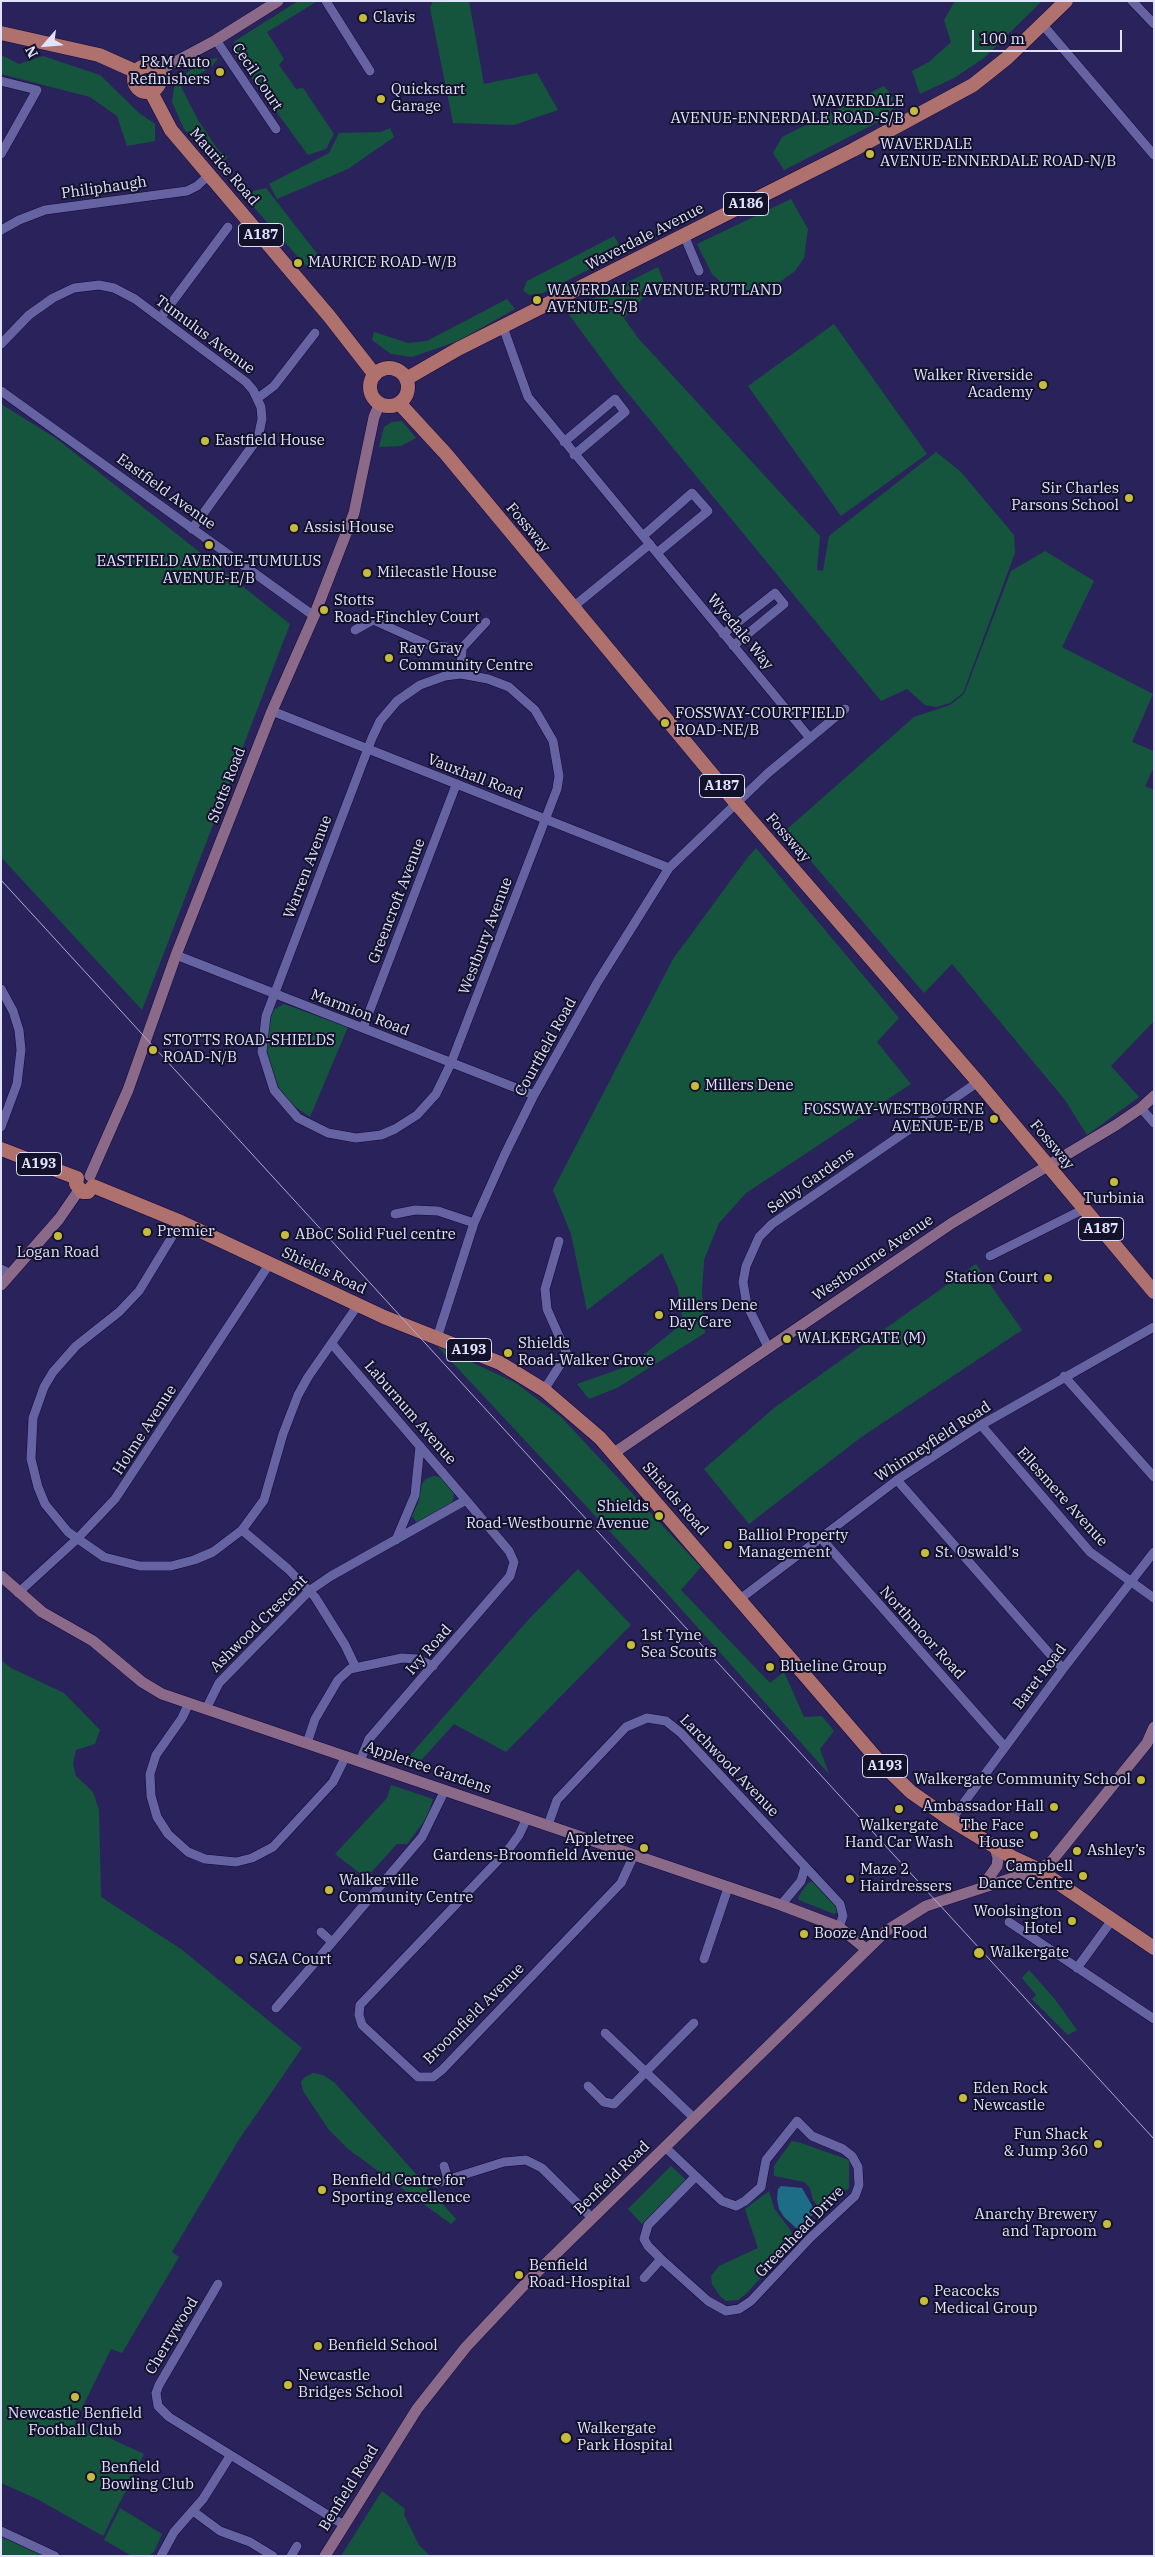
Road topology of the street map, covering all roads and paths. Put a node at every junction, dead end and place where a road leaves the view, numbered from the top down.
1 (278, 1) edge
2 (326, 1) edge
3 (1066, 1) edge
4 (1132, 1) edge
5 (1042, 24) junction
6 (1154, 24) edge
7 (1, 33) edge
8 (216, 40) junction
9 (370, 71) dead end
10 (137, 72) junction
11 (158, 72) junction
12 (1, 81) edge
13 (151, 92) junction
14 (276, 130) dead end
15 (1, 154) edge
16 (1154, 155) edge
17 (210, 174) junction
18 (228, 227) dead end
19 (1, 230) edge
20 (684, 236) junction
21 (699, 271) dead end
22 (161, 317) junction
23 (503, 327) junction
24 (315, 333) dead end
25 (1, 344) edge
26 (375, 375) junction
27 (406, 379) junction
28 (1, 391) edge
29 (258, 398) junction
30 (380, 403) junction
31 (399, 403) junction
32 (564, 442) junction
33 (574, 454) junction
34 (192, 528) junction
35 (642, 536) junction
36 (650, 544) junction
37 (657, 553) junction
38 (573, 607) junction
39 (314, 616) junction
40 (486, 622) dead end
41 (355, 630) dead end
42 (724, 634) junction
43 (734, 646) junction
44 (462, 648) junction
45 (461, 674) junction
46 (844, 709) dead end
47 (272, 711) junction
48 (808, 737) junction
49 (367, 749) junction
50 (456, 785) junction
51 (736, 803) junction
52 (546, 820) junction
53 (669, 868) junction
54 (176, 955) junction
55 (1, 989) edge
56 (274, 994) junction
57 (362, 1028) junction
58 (451, 1063) junction
59 (978, 1082) junction
60 (534, 1095) junction
61 (1154, 1096) edge
62 (1141, 1108) junction
63 (1154, 1123) edge
64 (1, 1127) edge
65 (1, 1149) edge
66 (1048, 1166) junction
67 (85, 1182) junction
68 (1084, 1209) junction
69 (394, 1214) dead end
70 (181, 1222) junction
71 (474, 1222) junction
72 (559, 1241) dead end
73 (990, 1256) dead end
74 (270, 1263) junction
75 (6, 1271) edge
76 (1, 1285) edge
77 (1154, 1292) edge
78 (358, 1305) junction
79 (1154, 1327) edge
80 (437, 1338) junction
81 (332, 1344) junction
82 (768, 1347) junction
83 (1064, 1376) junction
84 (544, 1390) junction
85 (981, 1425) junction
86 (420, 1446) junction
87 (614, 1454) junction
88 (1154, 1477) edge
89 (897, 1480) junction
90 (466, 1500) junction
91 (242, 1530) junction
92 (820, 1537) junction
93 (77, 1539) junction
94 (396, 1540) junction
95 (1154, 1552) edge
96 (513, 1556) joint
97 (1, 1576) edge
98 (1132, 1582) junction
99 (309, 1591) junction
100 (18, 1593) junction
101 (1154, 1598) edge
102 (740, 1599) junction
103 (355, 1666) junction
104 (433, 1666) junction
105 (1063, 1669) junction
106 (189, 1703) junction
107 (206, 1709) junction
108 (1154, 1727) edge
109 (307, 1743) junction
110 (1005, 1747) junction
111 (346, 1756) junction
112 (360, 1761) junction
113 (445, 1790) junction
114 (527, 1818) junction
115 (952, 1820) junction
116 (548, 1825) junction
117 (994, 1845) junction
118 (634, 1855) junction
119 (805, 1867) junction
120 (1034, 1870) junction
121 (982, 1887) junction
122 (728, 1888) junction
123 (781, 1905) junction
124 (1112, 1920) junction
125 (1009, 1922) dead end
126 (839, 1927) junction
127 (321, 1932) dead end
128 (332, 1942) junction
129 (1154, 1948) edge
130 (866, 1949) junction
131 (704, 1959) dead end
132 (1078, 1968) junction
133 (276, 2008) dead end
134 (1154, 2019) edge
135 (694, 2023) dead end
136 (605, 2033) dead end
137 (647, 2072) junction
138 (588, 2086) dead end
139 (694, 2118) junction
140 (665, 2147) junction
141 (444, 2166) dead end
142 (695, 2177) junction
143 (448, 2179) junction
144 (437, 2183) dead end
145 (592, 2218) junction
146 (661, 2259) junction
147 (644, 2278) dead end
148 (218, 2284) dead end
149 (230, 2456) junction
150 (193, 2510) junction
151 (344, 2525) junction
152 (1, 2531) edge
153 (297, 2546) dead end
154 (55, 2556) edge
155 (161, 2556) edge
156 (273, 2556) edge
157 (291, 2556) edge
158 (325, 2556) edge

1 - 8 street
2 - 9 street
3 - 5 main road, Waverdale Avenue / A186
4 - 6 street
5 - 16 street
5 - 20 main road, Waverdale Avenue / A186
7 - 10 main road
8 - 11 street
8 - 14 street, Cecil Court
10 - 11 main road
10 - 13 main road, A187
11 - 13 main road
12 - 15 street
13 - 17 main road, Maurice Road / A187
17 - 19 street, Philiphaugh
17 - 26 main road, Maurice Road / A187
18 - 22 street
20 - 21 street
20 - 23 main road, Waverdale Avenue / A186
22 - 25 street, Tumulus Avenue
22 - 29 street, Tumulus Avenue
23 - 27 main road, Waverdale Avenue / A186
23 - 32 street, Wyedale Way
24 - 29 street
26 - 27 main road
26 - 30 main road
27 - 31 main road
28 - 34 street, Eastfield Avenue
29 - 34 street
30 - 31 main road
30 - 39 street, Stotts Road
31 - 38 main road, Fossway / A187
32 - 33 street, Wyedale Way
32 - 33 street
33 - 35 street, Wyedale Way
34 - 39 street, Eastfield Avenue
35 - 36 street, Wyedale Way
35 - 37 street
36 - 37 street, Wyedale Way
36 - 38 street
37 - 42 street, Wyedale Way
38 - 51 main road, Fossway / A187
39 - 47 street, Stotts Road
40 - 44 street
41 - 44 street
42 - 43 street, Wyedale Way
42 - 43 street
43 - 48 street, Wyedale Way
44 - 45 street
45 - 49 street, Warren Avenue
45 - 52 street, Westbury Avenue
46 - 48 street
47 - 49 street, Vauxhall Road
47 - 54 street, Stotts Road
48 - 51 street
49 - 50 street, Vauxhall Road
49 - 56 street, Warren Avenue
50 - 52 street, Vauxhall Road
50 - 57 street, Greencroft Avenue
51 - 53 street, Courtfield Road
51 - 59 main road, Fossway / A187
52 - 53 street, Vauxhall Road
52 - 58 street, Westbury Avenue
53 - 60 street, Courtfield Road
54 - 56 street, Marmion Road
54 - 67 street, Stotts Road
55 - 64 street
56 - 57 street, Marmion Road
56 - 58 street, Warren Avenue
57 - 58 street, Marmion Road
58 - 60 street, Marmion Road
59 - 66 main road, Fossway / A187
59 - 82 street, Selby Gardens
60 - 71 street, Courtfield Road
61 - 62 street, Westbourne Avenue
62 - 63 street
62 - 66 street, Westbourne Avenue
65 - 67 main road, Shields Road / A193
66 - 68 main road, Fossway / A187
66 - 82 street, Westbourne Avenue
67 - 70 main road, Shields Road / A193
67 - 75 street
68 - 73 street
68 - 77 main road, Fossway / A187
69 - 71 street
70 - 74 main road, Shields Road / A193
70 - 93 street
71 - 80 street, Courtfield Road
72 - 84 street
74 - 78 main road, Shields Road / A193
74 - 93 street, Holme Avenue
75 - 76 street
78 - 80 main road, Shields Road / A193
78 - 81 street
79 - 83 street, Whinneyfield Road
80 - 84 main road, Shields Road / A193
81 - 86 street, Laburnum Avenue
81 - 91 street
82 - 87 street, Westbourne Avenue
83 - 85 street, Whinneyfield Road
83 - 88 street
84 - 87 main road, Shields Road / A193
85 - 89 street, Whinneyfield Road
85 - 98 street, Ellesmere Avenue
86 - 90 street, Laburnum Avenue
86 - 94 street
87 - 102 main road, Shields Road / A193
89 - 92 street, Whinneyfield Road
89 - 105 street
90 - 94 street, Ashwood Crescent
90 - 96 street, Laburnum Avenue
91 - 93 street
91 - 99 street
92 - 102 street, Whinneyfield Road
92 - 110 street, Northmoor Road
93 - 100 street, Holme Avenue
94 - 99 street, Ashwood Crescent
95 - 98 street, Baret Road
96 - 104 street, Ivy Road
97 - 100 street, Appletree Gardens
98 - 101 street, Ellesmere Avenue
98 - 105 street, Baret Road
99 - 103 street
99 - 107 street, Ashwood Crescent
100 - 106 street, Appletree Gardens
102 - 115 main road, Shields Road / A193
103 - 104 street
103 - 109 street
104 - 112 street, Ivy Road
105 - 110 street, Baret Road
106 - 107 street, Appletree Gardens
106 - 111 street
107 - 109 street, Appletree Gardens
108 - 120 street, Benfield Road
109 - 111 street, Appletree Gardens
110 - 115 street, Baret Road
111 - 112 street, Appletree Gardens
112 - 113 street, Appletree Gardens
113 - 114 street, Appletree Gardens
113 - 128 street
114 - 116 street, Appletree Gardens
114 - 118 street, Broomfield Avenue
115 - 117 main road, Shields Road / A193
116 - 118 street, Appletree Gardens
116 - 119 street, Larchwood Avenue
117 - 120 main road, Shields Road / A193
117 - 121 street
118 - 122 street, Appletree Gardens
119 - 123 street
119 - 126 street, Larchwood Avenue
120 - 121 street, Benfield Road
120 - 124 main road, Shields Road / A193
121 - 130 street, Benfield Road
122 - 123 street, Appletree Gardens
122 - 131 street
123 - 126 street, Appletree Gardens
124 - 129 main road, Shields Road / A193
124 - 132 street
125 - 132 street
126 - 130 street, Appletree Gardens
127 - 128 street
128 - 133 street
130 - 139 street, Benfield Road
132 - 134 street
135 - 137 street
136 - 137 street
137 - 138 street
137 - 139 street
139 - 140 street, Benfield Road
140 - 142 street, Greenhead Drive
140 - 145 street, Benfield Road
141 - 143 street
142 - 146 street, Greenhead Drive
142 - 146 street, Greenhead Drive
143 - 144 street
143 - 145 street
145 - 151 street, Benfield Road
146 - 147 street
148 - 149 street, Cherrywood
149 - 150 street
149 - 151 street, Cherrywood
150 - 155 street
150 - 156 street
151 - 158 street, Benfield Road
152 - 154 street
153 - 157 street

